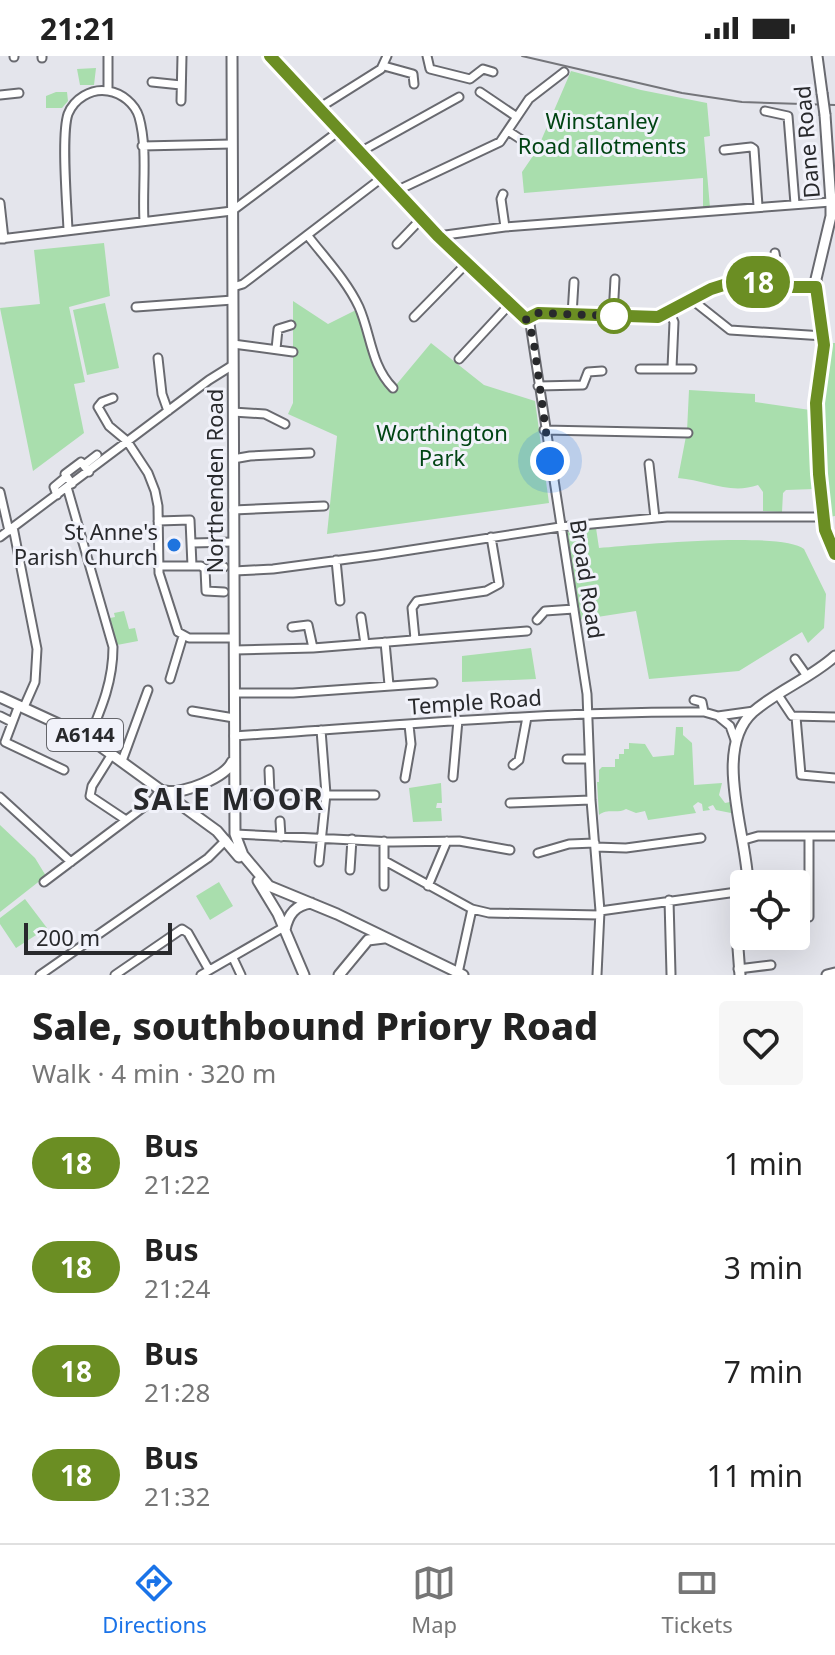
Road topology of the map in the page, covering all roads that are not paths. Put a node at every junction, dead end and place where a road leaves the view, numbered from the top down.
1 (108, 56) edge
2 (182, 56) edge
3 (232, 56) edge
4 (387, 56) edge
5 (427, 56) edge
6 (817, 57) edge
7 (273, 59) edge
8 (384, 66) junction
9 (493, 72) dead end
10 (564, 72) dead end
11 (152, 82) dead end
12 (414, 84) dead end
13 (181, 85) junction
14 (108, 91) junction
15 (480, 92) dead end
16 (19, 93) dead end
17 (0, 95) edge
18 (459, 97) dead end
19 (181, 101) dead end
20 (319, 108) junction
21 (765, 111) dead end
22 (517, 117) junction
23 (339, 131) junction
24 (508, 131) junction
25 (232, 144) junction
26 (531, 146) dead end
27 (142, 149) junction
28 (724, 150) dead end
29 (360, 152) junction
30 (383, 177) junction
31 (833, 187) edge
32 (396, 191) junction
33 (492, 200) dead end
34 (831, 202) junction
35 (0, 203) edge
36 (795, 204) junction
37 (758, 206) junction
38 (232, 211) junction
39 (422, 218) junction
40 (144, 221) junction
41 (505, 227) junction
42 (68, 230) junction
43 (462, 232) junction
44 (308, 236) junction
45 (438, 236) junction
46 (2, 239) edge
47 (397, 244) dead end
48 (450, 247) junction
49 (775, 253) dead end
50 (467, 263) junction
51 (615, 279) dead end
52 (574, 282) dead end
53 (780, 285) junction
54 (233, 287) junction
55 (816, 287) junction
56 (691, 299) junction
57 (233, 300) junction
58 (510, 304) junction
59 (136, 307) dead end
60 (670, 313) junction
61 (572, 315) junction
62 (613, 316) junction
63 (414, 317) dead end
64 (526, 319) junction
65 (291, 325) dead end
66 (824, 336) junction
67 (233, 344) junction
68 (276, 349) junction
69 (293, 352) dead end
70 (158, 358) dead end
71 (459, 359) dead end
72 (233, 365) junction
73 (672, 368) junction
74 (640, 369) dead end
75 (692, 369) dead end
76 (602, 371) dead end
77 (538, 386) junction
78 (393, 388) dead end
79 (113, 398) dead end
80 (168, 411) junction
81 (233, 412) junction
82 (285, 424) dead end
83 (544, 430) junction
84 (688, 433) dead end
85 (127, 441) junction
86 (310, 453) dead end
87 (233, 459) junction
88 (649, 464) dead end
89 (86, 468) junction
90 (68, 482) junction
91 (0, 492) edge
92 (324, 506) dead end
93 (233, 510) junction
94 (823, 517) junction
95 (655, 518) junction
96 (158, 521) junction
97 (560, 527) junction
98 (11, 529) junction
99 (0, 537) edge
100 (491, 537) junction
101 (233, 542) junction
102 (192, 543) junction
103 (835, 554) edge
104 (336, 560) junction
105 (158, 566) junction
106 (192, 566) junction
107 (205, 569) junction
108 (229, 569) junction
109 (224, 592) dead end
110 (556, 600) dead end
111 (340, 601) dead end
112 (574, 609) junction
113 (557, 610) junction
114 (361, 617) dead end
115 (537, 620) dead end
116 (292, 627) dead end
117 (527, 631) dead end
118 (183, 636) junction
119 (234, 638) junction
120 (415, 639) junction
121 (385, 642) junction
122 (365, 644) junction
123 (313, 648) junction
124 (234, 650) junction
125 (835, 656) edge
126 (796, 658) dead end
127 (807, 676) junction
128 (170, 679) dead end
129 (433, 683) dead end
130 (389, 685) junction
131 (148, 690) dead end
132 (234, 693) junction
133 (778, 695) junction
134 (0, 697) edge
135 (694, 700) dead end
136 (21, 706) junction
137 (192, 711) dead end
138 (754, 711) junction
139 (704, 712) junction
140 (589, 713) junction
141 (0, 716) edge
142 (527, 717) junction
143 (796, 717) junction
144 (835, 717) edge
145 (234, 718) junction
146 (722, 718) junction
147 (458, 720) junction
148 (12, 722) junction
149 (409, 725) junction
150 (321, 730) junction
151 (234, 736) junction
152 (89, 738) junction
153 (735, 740) junction
154 (112, 754) junction
155 (233, 759) junction
156 (567, 759) dead end
157 (589, 759) junction
158 (122, 761) junction
159 (513, 765) dead end
160 (64, 770) dead end
161 (269, 770) dead end
162 (215, 777) junction
163 (453, 777) dead end
164 (405, 778) dead end
165 (835, 778) edge
166 (161, 789) junction
167 (189, 789) junction
168 (234, 791) junction
169 (270, 794) junction
170 (326, 794) junction
171 (375, 795) dead end
172 (0, 797) edge
173 (591, 800) junction
174 (510, 803) dead end
175 (191, 812) junction
176 (126, 820) junction
177 (280, 821) dead end
178 (809, 836) junction
179 (835, 836) edge
180 (231, 837) junction
181 (278, 837) junction
182 (322, 837) junction
183 (701, 838) dead end
184 (352, 839) junction
185 (744, 840) junction
186 (384, 841) junction
187 (447, 841) junction
188 (595, 845) junction
189 (510, 850) dead end
190 (538, 853) dead end
191 (385, 858) junction
192 (71, 862) junction
193 (319, 862) dead end
194 (350, 870) dead end
195 (747, 870) edge
196 (809, 870) edge
197 (44, 882) dead end
198 (384, 886) dead end
199 (428, 886) junction
200 (730, 893) edge
201 (669, 900) junction
202 (311, 903) junction
203 (472, 909) junction
204 (600, 913) junction
205 (356, 924) junction
206 (284, 928) junction
207 (384, 938) junction
208 (365, 944) junction
209 (738, 950) edge
210 (233, 958) junction
211 (771, 965) dead end
212 (205, 972) edge
213 (739, 972) edge
214 (835, 973) edge
215 (460, 974) edge
216 (671, 974) edge
217 (40, 975) edge
218 (115, 975) edge
219 (241, 975) edge
220 (304, 975) edge
221 (339, 975) edge
222 (597, 975) edge
223 (827, 975) edge

1 - 14 street
2 - 13 street
3 - 25 main road, Northenden Road
4 - 8 street
5 - 9 street
6 - 31 main road, Dane Road, bridge
7 - 20 street
8 - 12 street
8 - 20 street
10 - 22 street
11 - 13 street
13 - 19 street
14 - 27 street
14 - 42 street
15 - 22 street
16 - 17 street
18 - 29 street
20 - 23 street
21 - 36 street
22 - 24 street
23 - 29 street
23 - 38 street
24 - 26 street
24 - 32 street
25 - 27 street
25 - 38 main road, Northenden Road
27 - 40 street
28 - 37 street
29 - 30 street
30 - 32 street
30 - 44 street
31 - 34 main road, Dane Road
32 - 39 street
33 - 41 street
34 - 36 street
34 - 55 main road, Dane Road
35 - 46 street
36 - 37 street
37 - 41 street
38 - 40 street
38 - 54 main road, Northenden Road
39 - 45 street
39 - 47 street
40 - 42 street
41 - 43 street
42 - 46 street
43 - 45 street
43 - 48 street
44 - 54 street
44 - 78 street
45 - 48 street
48 - 50 street
49 - 53 street
50 - 58 street
50 - 63 street
51 - 62 street
52 - 61 street
53 - 55 street
53 - 56 street
54 - 57 main road, Northenden Road
55 - 66 main road, Dane Road
56 - 60 street
56 - 66 street
57 - 59 street
57 - 67 main road, Northenden Road
58 - 64 street
58 - 71 street
60 - 62 street
60 - 73 street
61 - 62 street
61 - 64 street
64 - 77 street, Broad Road
65 - 68 street
66 - 94 main road, Dane Road
67 - 68 street
67 - 72 main road, Northenden Road
68 - 69 street
70 - 80 street
72 - 80 street
72 - 81 main road, Northenden Road
73 - 74 street
73 - 75 street
76 - 77 street
77 - 83 street, Broad Road
79 - 85 street
80 - 85 street
81 - 82 street
81 - 87 main road, Northenden Road
83 - 84 street
83 - 97 street, Broad Road
85 - 89 street
85 - 96 street
86 - 87 street
87 - 93 main road, Northenden Road
88 - 95 street
89 - 90 street
89 - 90 street
90 - 98 street
90 - 152 street
91 - 98 street
92 - 93 street
93 - 101 main road, Northenden Road
94 - 95 street
94 - 103 main road, Dane Road
95 - 97 street
96 - 102 street
96 - 105 street
97 - 100 street
97 - 112 street, Broad Road
98 - 99 street
98 - 136 street
100 - 104 street
100 - 120 street
101 - 102 street
101 - 108 main road, Northenden Road
102 - 106 street
104 - 108 street
104 - 111 street
105 - 106 street
105 - 118 street
106 - 107 street
107 - 108 street
107 - 109 street
108 - 119 main road, Northenden Road
110 - 113 street
112 - 113 street
112 - 140 street, Broad Road
113 - 115 street
114 - 122 street
116 - 123 street
117 - 120 street
118 - 119 street
118 - 128 street
119 - 124 main road, Northenden Road
120 - 121 street
121 - 122 street
121 - 130 street
122 - 123 street
123 - 124 street
124 - 132 main road, Northenden Road
125 - 127 main road
126 - 127 street
127 - 133 main road
129 - 130 street
130 - 132 street
131 - 158 street
132 - 145 main road, Northenden Road
133 - 138 main road
133 - 143 street
134 - 136 main road, A6144
135 - 139 street
136 - 148 street
136 - 152 main road, A6144
137 - 145 street
138 - 146 street, Temple Road
138 - 153 main road
139 - 140 street, Temple Road
139 - 146 street, Temple Road
140 - 142 street, Temple Road
140 - 157 street, Broad Road
141 - 148 street
142 - 147 street, Temple Road
142 - 159 street
143 - 144 street
143 - 165 street
145 - 151 main road, Northenden Road
146 - 153 street
147 - 149 street, Temple Road
147 - 163 street
148 - 160 street
149 - 150 street, Temple Road
149 - 164 street
150 - 151 street, Temple Road
150 - 170 street
151 - 155 main road, Northenden Road
152 - 154 main road, A6144
153 - 185 main road
154 - 158 main road, A6144
154 - 176 street
155 - 162 main road
155 - 168 main road, Northenden Road
156 - 157 street
157 - 173 street, Broad Road
158 - 166 main road, A6144
161 - 169 street
162 - 167 main road
162 - 168 main road
166 - 167 main road
166 - 175 main road, A6144
166 - 176 street
167 - 175 main road
168 - 169 street
168 - 180 main road, Northenden Road / A6144
169 - 170 street
170 - 171 street
170 - 182 street
172 - 192 street
173 - 174 street
173 - 188 street, Broad Road
175 - 180 main road, A6144
176 - 192 street
177 - 181 street
178 - 179 street
178 - 185 street
178 - 196 street
180 - 181 street
180 - 202 main road, Northenden Road / A6144
180 - 206 main road, A6144
180 - 217 street
181 - 182 street
182 - 184 street
182 - 193 street
183 - 188 street
184 - 186 street
184 - 194 street
185 - 195 main road
186 - 187 street
186 - 191 street
187 - 189 street
187 - 199 street
188 - 190 street
188 - 204 street, Broad Road
191 - 198 street
191 - 199 street
192 - 197 street
199 - 203 street
200 - 201 street
201 - 204 street
201 - 216 street
202 - 205 main road, A6144
202 - 206 main road
203 - 204 street
203 - 215 street
204 - 222 street, Broad Road
205 - 207 main road, A6144
205 - 208 main road
206 - 210 street
206 - 220 main road, A6144
207 - 208 main road
207 - 215 main road, A6144
208 - 221 main road
209 - 213 main road
210 - 212 street
210 - 219 street
211 - 213 street
212 - 218 street
214 - 223 main road

